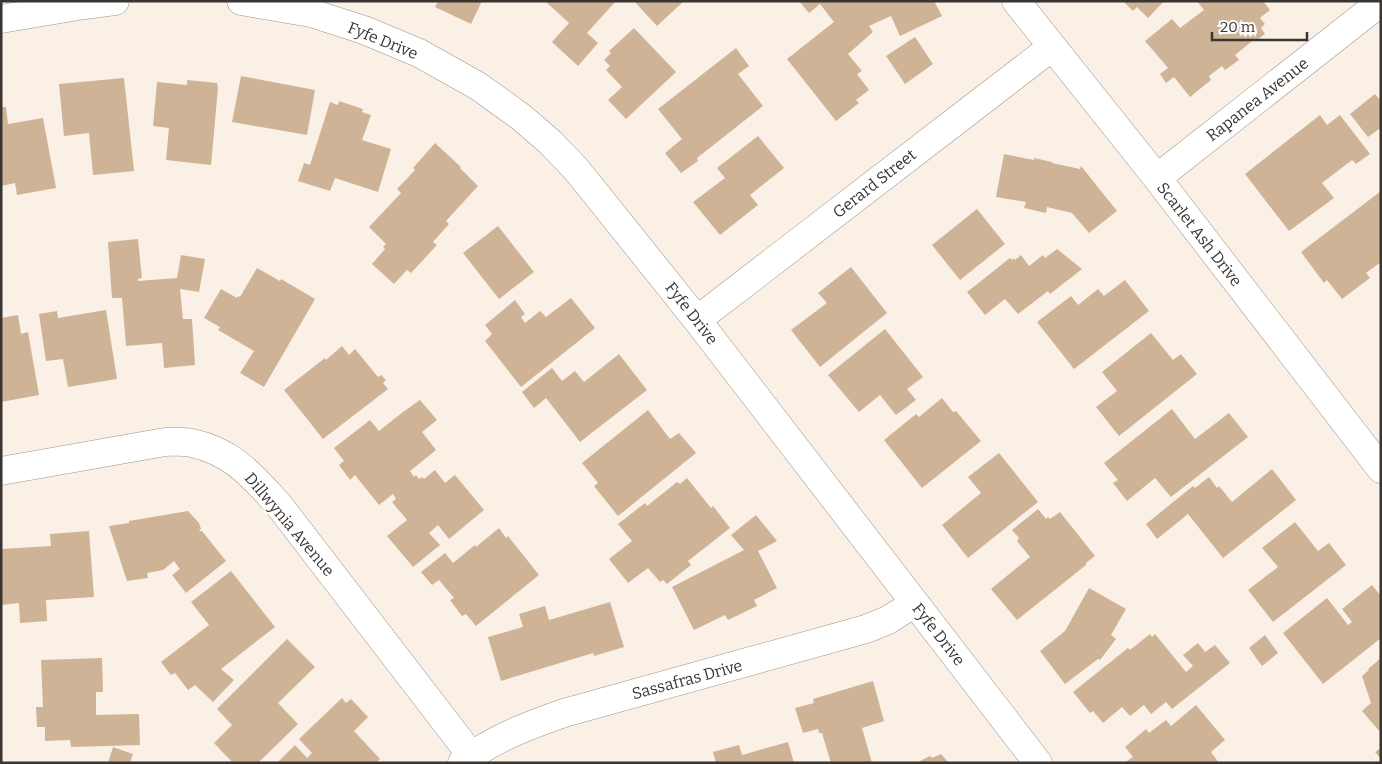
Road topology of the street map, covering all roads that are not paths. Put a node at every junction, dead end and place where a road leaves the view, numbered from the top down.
1 (115, 1) edge
2 (241, 1) edge
3 (1016, 1) edge
4 (1381, 2) edge
5 (313, 7) edge
6 (1, 19) edge
7 (1052, 47) junction
8 (1157, 178) junction
9 (697, 320) junction
10 (1381, 469) edge
11 (1, 471) edge
12 (915, 603) junction
13 (466, 759) edge
14 (1038, 763) edge

1 - 6 street
2 - 5 street, Fyfe Drive
3 - 7 street, Scarlet Ash Drive
4 - 8 street, Rapanea Avenue
5 - 9 street, Fyfe Drive
7 - 8 street, Scarlet Ash Drive
7 - 9 street, Gerard Street
8 - 10 street, Scarlet Ash Drive
9 - 12 street, Fyfe Drive
11 - 13 street, Dillwynia Avenue
12 - 13 street, Sassafras Drive
12 - 14 street, Fyfe Drive

